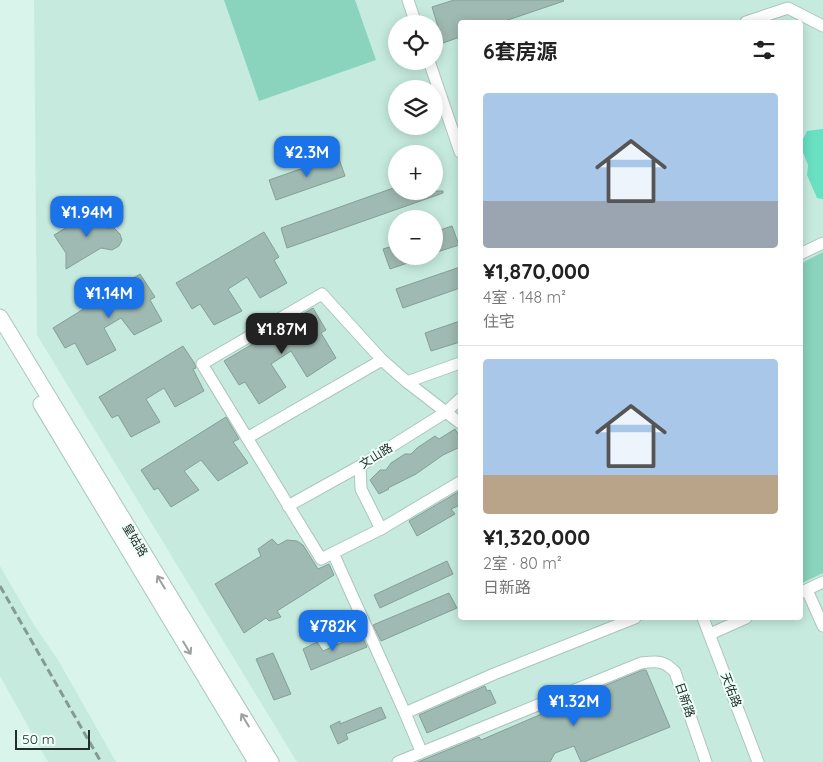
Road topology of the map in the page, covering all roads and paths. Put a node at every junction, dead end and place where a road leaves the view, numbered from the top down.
1 (409, 0) edge
2 (783, 5) edge
3 (413, 15) edge
4 (750, 20) edge
5 (823, 26) edge
6 (433, 70) edge
7 (454, 117) edge
8 (458, 140) edge
9 (823, 243) edge
10 (803, 253) edge
11 (0, 317) edge
12 (0, 336) edge
13 (382, 360) junction
14 (458, 364) edge
15 (407, 382) junction
16 (458, 401) edge
17 (446, 412) junction
18 (458, 421) edge
19 (247, 438) junction
20 (360, 466) junction
21 (458, 483) edge
22 (288, 506) junction
23 (381, 529) junction
24 (333, 553) junction
25 (823, 582) edge
26 (803, 591) edge
27 (630, 620) edge
28 (704, 620) edge
29 (742, 620) edge
30 (823, 626) edge
31 (710, 634) junction
32 (404, 713) junction
33 (421, 751) junction
34 (256, 762) edge
35 (271, 762) edge
36 (398, 762) edge
37 (706, 762) edge
38 (758, 762) edge

1 - 3 street
2 - 4 street
2 - 5 street
6 - 7 street
7 - 8 street
9 - 10 street
35 -> 11 street, 皇姑路
12 -> 34 street, 皇姑路
13 - 15 street
13 - 19 street
13 - 19 street
14 - 15 street
15 - 17 street
16 - 17 street, 文山路
17 - 18 street
17 - 20 street, 文山路
19 - 22 street
20 - 22 street, 文山路
20 - 23 street
21 - 23 street
22 - 24 street
23 - 24 street
24 - 32 street
25 - 26 street
26 - 30 street
27 - 32 street
28 - 31 street, 天佑路
29 - 31 street
31 - 38 street, 天佑路
32 - 33 street
33 - 36 street, 日新路
33 - 37 street, 日新路

